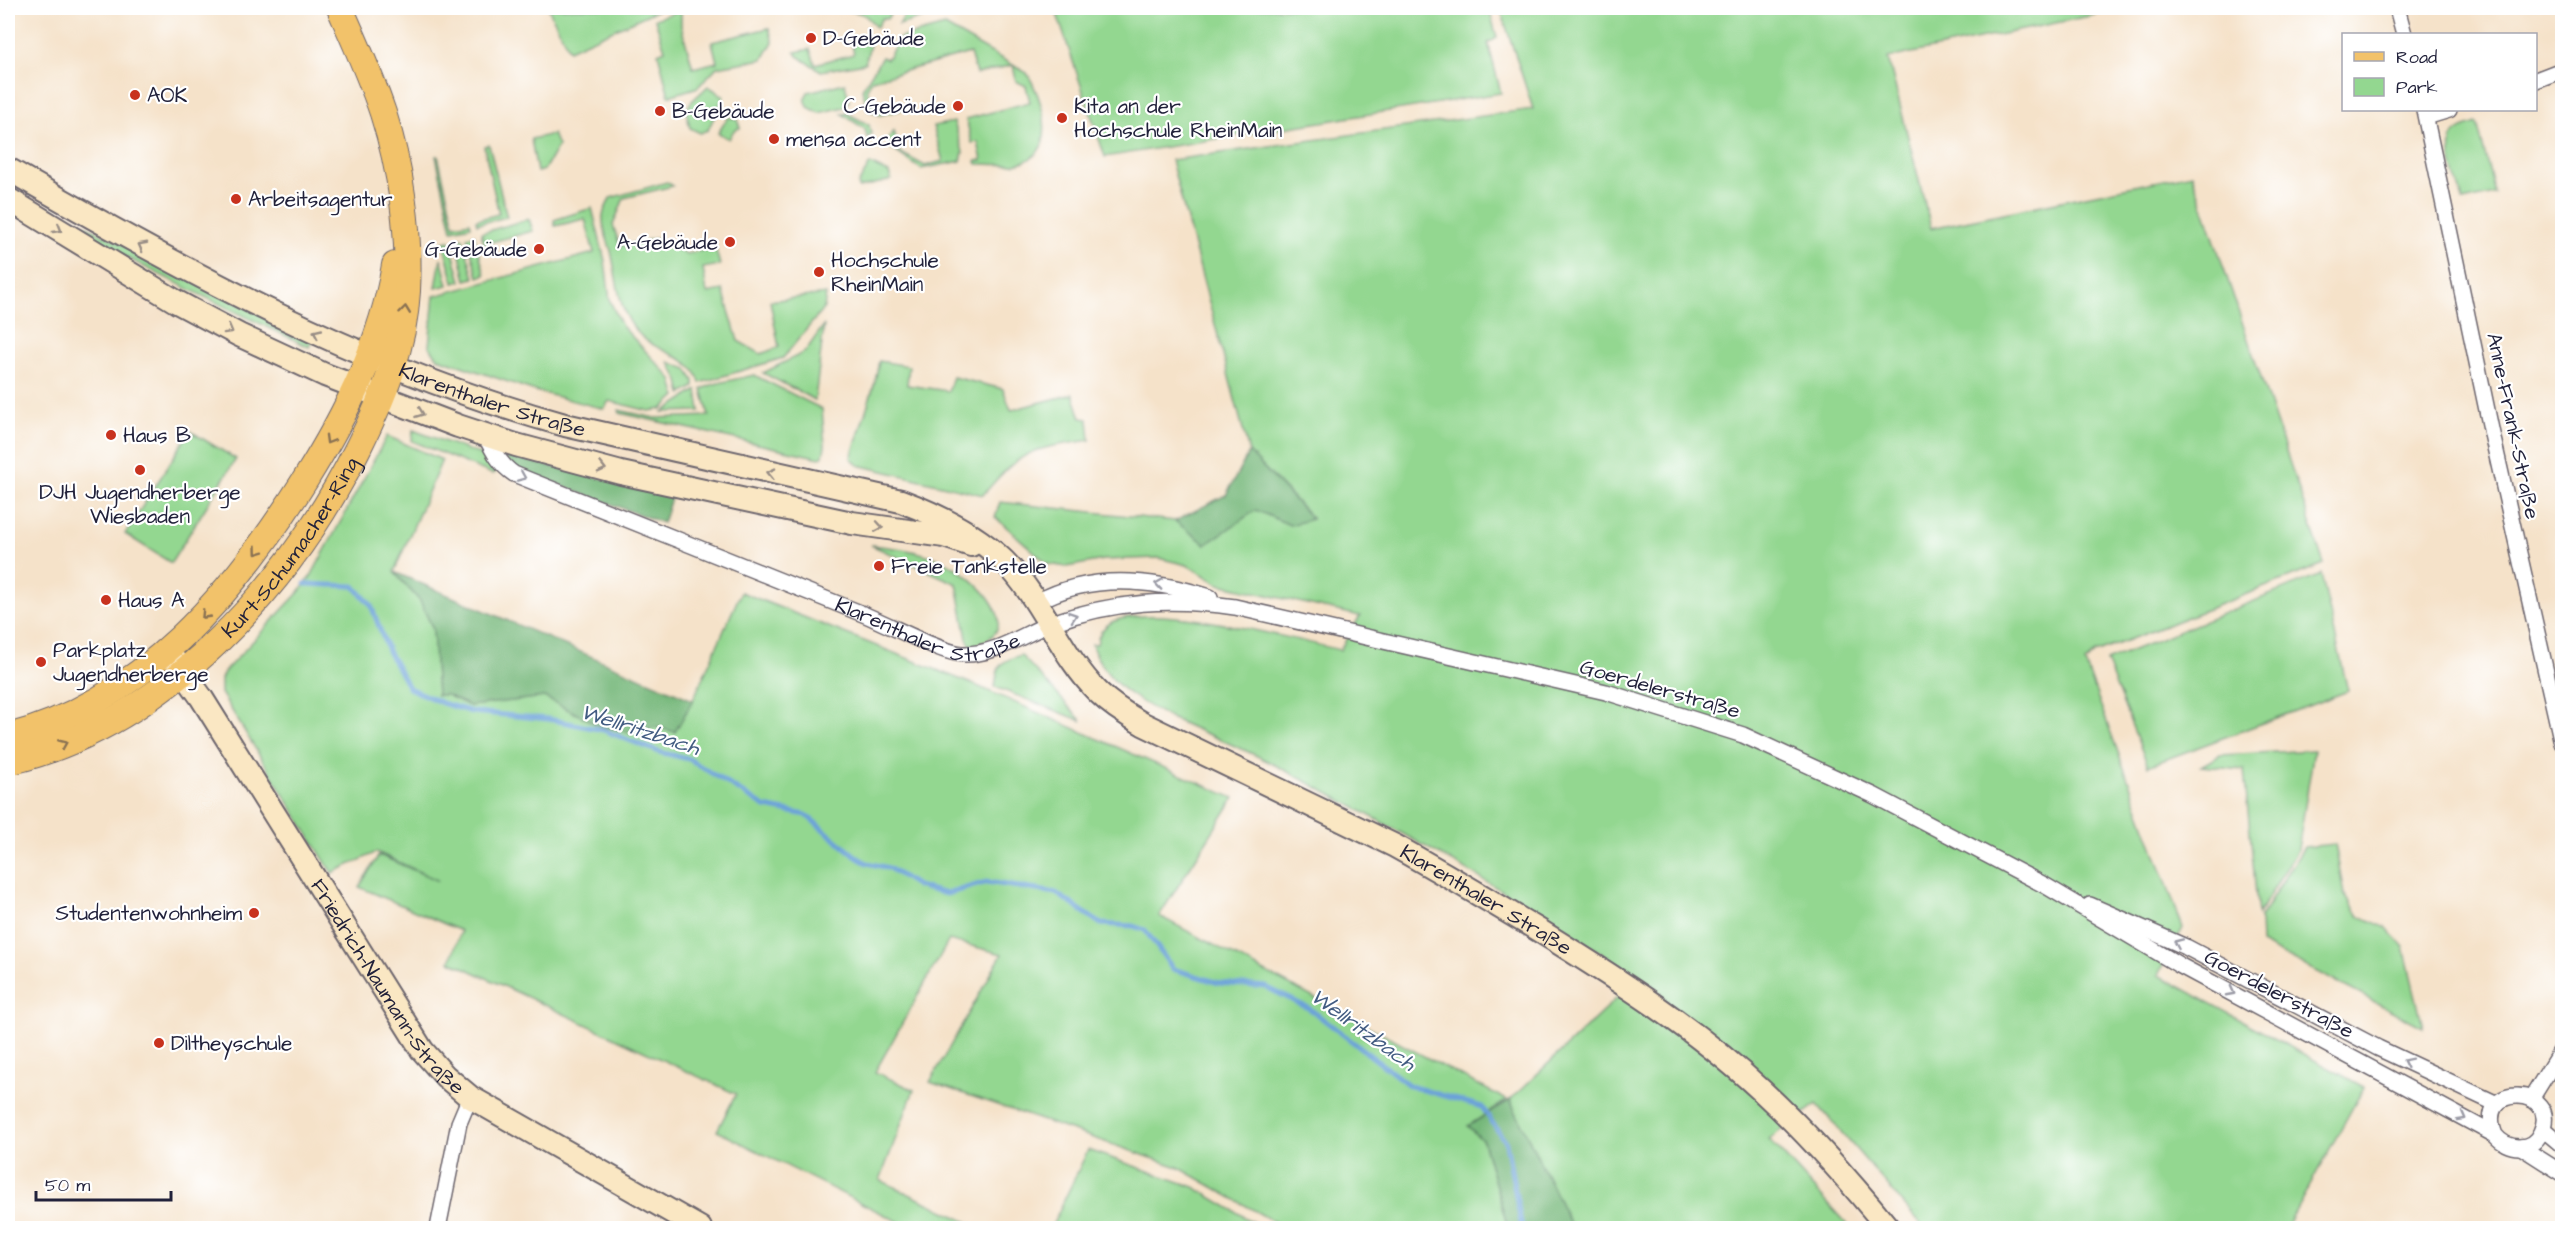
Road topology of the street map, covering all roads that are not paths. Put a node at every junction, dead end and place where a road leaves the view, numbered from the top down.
1 (339, 8) edge
2 (2397, 8) edge
3 (2404, 33) edge
4 (2562, 70) edge
5 (2537, 79) edge
6 (2441, 111) edge
7 (2425, 113) edge
8 (8, 169) edge
9 (8, 199) edge
10 (403, 211) junction
11 (370, 357) junction
12 (393, 367) junction
13 (357, 388) junction
14 (382, 398) junction
15 (485, 435) junction
16 (1003, 561) junction
17 (1037, 602) junction
18 (1235, 607) junction
19 (1050, 624) junction
20 (168, 650) junction
21 (183, 671) junction
22 (8, 740) edge
23 (2562, 743) edge
24 (2046, 886) junction
25 (2562, 1049) edge
26 (470, 1096) junction
27 (2531, 1099) junction
28 (2497, 1104) junction
29 (2543, 1129) junction
30 (2495, 1135) junction
31 (2562, 1145) edge
32 (2520, 1147) junction
33 (2562, 1173) edge
34 (438, 1228) edge
35 (700, 1228) edge
36 (1888, 1228) edge

1 - 10 main road, Kurt-Schumacher-Ring
2 - 3 street
4 - 5 street
6 - 7 street
7 - 23 street, Anne-Frank-Straße
11 -> 8 main road, Klarenthaler Straße
9 -> 13 main road, Klarenthaler Straße
10 - 11 main road, Kurt-Schumacher-Ring
12 -> 10 main road, Kurt-Schumacher-Ring
11 - 12 main road, Klarenthaler Straße
11 - 13 main road, Kurt-Schumacher-Ring
12 - 14 main road, Kurt-Schumacher-Ring
16 -> 12 main road, Klarenthaler Straße
13 - 14 main road, Klarenthaler Straße
13 -> 20 main road, Kurt-Schumacher-Ring
14 -> 15 main road, Klarenthaler Straße
14 - 21 main road, Kurt-Schumacher-Ring
15 -> 16 main road, Klarenthaler Straße
15 -> 19 street, Klarenthaler Straße
16 - 17 main road, Klarenthaler Straße
18 -> 17 street, Goerdelerstraße
17 - 19 main road, Klarenthaler Straße
19 -> 18 street, Goerdelerstraße
18 - 24 street, Goerdelerstraße
19 - 36 main road, Klarenthaler Straße
20 - 21 main road, Friedrich-Naumann-Straße
20 - 22 main road, Kurt-Schumacher-Ring
22 -> 21 main road, Kurt-Schumacher-Ring
21 - 26 main road, Friedrich-Naumann-Straße
28 -> 24 street, Goerdelerstraße
24 -> 30 street, Goerdelerstraße
25 - 27 street
26 - 34 street
26 - 35 main road, Friedrich-Naumann-Straße
27 - 28 street
27 - 29 street
28 - 30 street
29 - 31 street
29 - 32 street
30 - 32 street, Goerdelerstraße
32 - 33 street, Goerdelerstraße

